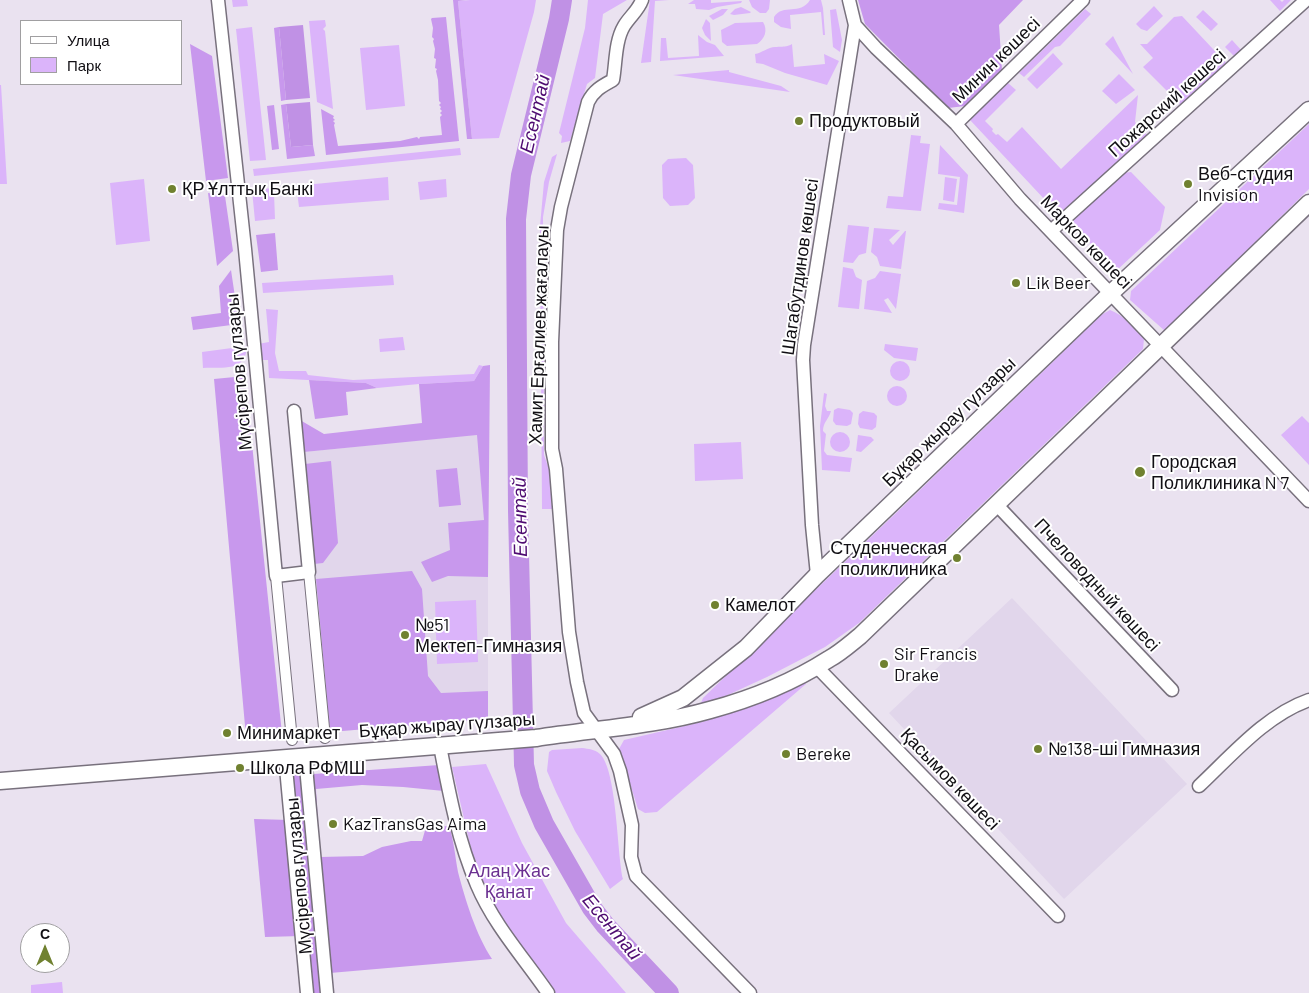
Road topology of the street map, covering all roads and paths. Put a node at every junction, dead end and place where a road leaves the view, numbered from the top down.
1 (218, 0) edge
2 (642, 0) edge
3 (849, 0) edge
4 (1083, 0) edge
5 (1306, 0) edge
6 (855, 25) junction
7 (1309, 110) edge
8 (956, 124) junction
9 (1309, 203) edge
10 (1051, 231) junction
11 (1111, 293) junction
12 (1161, 346) junction
13 (294, 411) dead end
14 (1309, 501) edge
15 (996, 504) junction
16 (309, 572) junction
17 (818, 575) junction
18 (276, 576) junction
19 (817, 667) junction
20 (1172, 690) dead end
21 (683, 698) junction
22 (1309, 700) edge
23 (688, 715) junction
24 (597, 731) junction
25 (325, 738) dead end
26 (292, 740) dead end
27 (440, 746) junction
28 (305, 756) junction
29 (285, 757) junction
30 (0, 781) edge
31 (1199, 786) dead end
32 (319, 903) junction
33 (298, 904) junction
34 (1058, 916) dead end
35 (307, 993) edge
36 (327, 993) edge
37 (548, 993) edge
38 (750, 993) edge

1 - 18 street, Мүсірепов гүлзары
2 - 24 street, Хамит Ерғалиев жағалауы
3 - 6 street, Марков көшесі
4 - 8 street, Минин көшесі
5 - 10 street, Пожарский көшесі
6 - 8 street, Марков көшесі
6 - 17 street, Шагабутдинов көшесі
7 - 11 street, Бұқар жырау гүлзары
8 - 10 street, Марков көшесі
9 - 12 street, Бұқар жырау гүлзары
10 - 11 street, Марков көшесі
11 - 12 street, Марков көшесі
11 - 17 street, Бұқар жырау гүлзары
12 - 14 street, Марков көшесі
12 - 15 street, Бұқар жырау гүлзары
13 - 16 street
15 - 19 street, Бұқар жырау гүлзары
15 - 20 street, Пчеловодный көшесі
16 - 18 street
16 - 25 street
17 - 21 street, Бұқар жырау гүлзары
18 - 26 street, Мүсірепов гүлзары
19 - 23 street, Бұқар жырау гүлзары
19 - 34 street, Қасымов көшесі
21 - 23 street
21 - 24 street, Бұқар жырау гүлзары
22 - 31 street
23 - 24 street, Бұқар жырау гүлзары
24 - 27 street, Бұқар жырау гүлзары
24 - 38 street, Хамит Ерғалиев жағалауы
27 - 28 street, Бұқар жырау гүлзары
27 - 37 street
28 - 29 street, Бұқар жырау гүлзары
28 - 32 street, Мүсірепов гүлзары
29 - 30 street, Бұқар жырау гүлзары
29 - 33 street, Мүсірепов гүлзары
32 - 33 street
32 - 36 street, Мүсірепов гүлзары
33 - 35 street, Мүсірепов гүлзары

